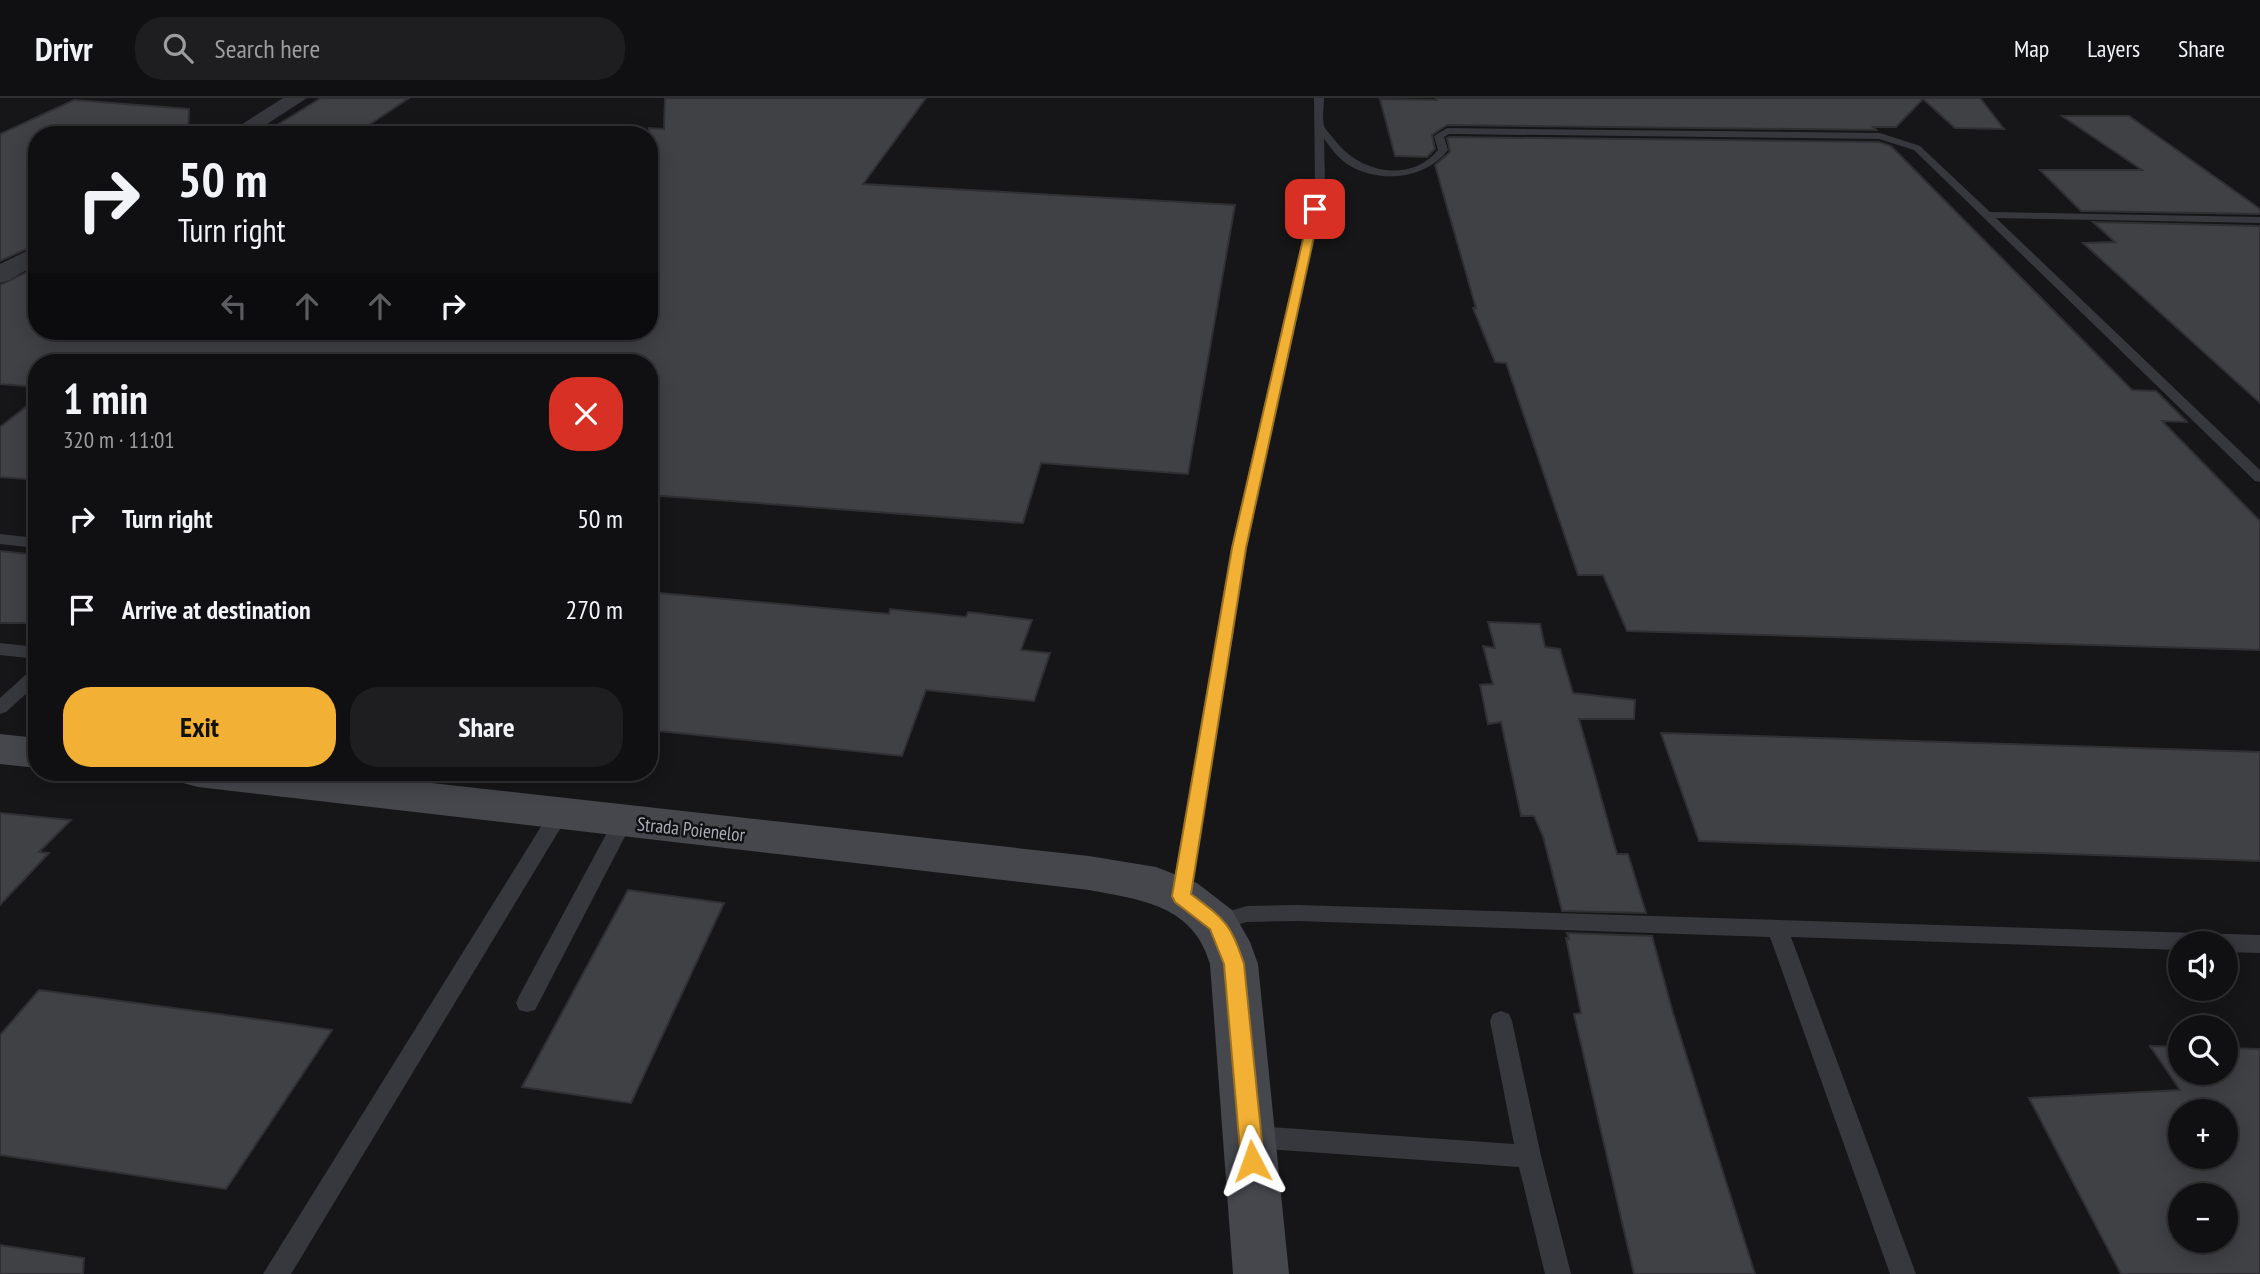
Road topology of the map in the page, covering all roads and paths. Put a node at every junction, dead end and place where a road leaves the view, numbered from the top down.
1 (297, 98) edge
2 (1320, 98) edge
3 (250, 126) edge
4 (1321, 129) junction
5 (1987, 215) junction
6 (2260, 220) edge
7 (28, 258) edge
8 (0, 275) edge
9 (2260, 478) edge
10 (28, 543) edge
11 (4, 545) edge
12 (0, 649) edge
13 (28, 652) edge
14 (28, 682) edge
15 (0, 708) edge
16 (0, 748) edge
17 (28, 752) edge
18 (370, 782) edge
19 (559, 814) junction
20 (623, 821) junction
21 (1199, 910) junction
22 (1777, 928) junction
23 (2260, 944) edge
24 (527, 1003) dead end
25 (1501, 1021) dead end
26 (1251, 1137) junction
27 (1530, 1156) junction
28 (276, 1274) edge
29 (1262, 1274) edge
30 (1558, 1274) edge
31 (1903, 1274) edge

1 - 3 street
2 - 4 lane
4 - 5 lane
4 - 21 lane
5 - 6 lane
5 - 9 lane
7 - 8 street
10 - 11 lane
12 - 13 lane
14 - 15 lane
16 - 17 main road
18 - 19 main road, Strada Poienelor
19 - 20 main road, Strada Poienelor
19 - 28 lane
20 - 21 main road, Strada Poienelor
20 - 24 lane
21 - 22 lane
21 - 26 main road
22 - 23 lane
22 - 31 lane
25 - 27 lane
26 - 27 lane
26 - 29 main road
27 - 30 lane

